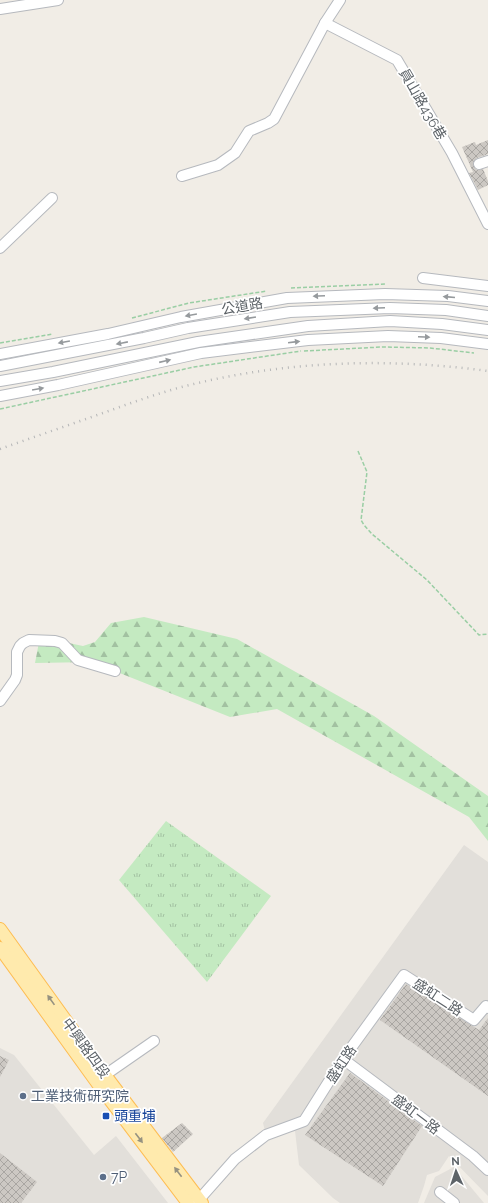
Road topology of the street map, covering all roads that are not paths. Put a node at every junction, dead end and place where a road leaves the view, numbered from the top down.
1 (58, 0) edge
2 (340, 0) edge
3 (14, 3) edge
4 (0, 9) edge
5 (325, 23) junction
6 (182, 176) dead end
7 (52, 198) dead end
8 (488, 224) edge
9 (0, 248) edge
10 (423, 278) dead end
11 (488, 286) edge
12 (488, 301) edge
13 (488, 316) edge
14 (488, 330) edge
15 (488, 344) edge
16 (0, 354) edge
17 (0, 366) edge
18 (0, 381) edge
19 (0, 396) edge
20 (115, 671) dead end
21 (0, 701) edge
22 (0, 929) edge
23 (0, 948) edge
24 (404, 975) joint
25 (488, 1008) edge
26 (154, 1041) dead end
27 (343, 1059) junction
28 (101, 1080) junction
29 (488, 1170) edge
30 (440, 1192) dead end
31 (196, 1202) edge
32 (454, 1203) edge

1 - 3 street
2 - 5 street
3 - 4 street
5 - 6 street
5 - 8 street, 員山路436巷
7 - 9 street
10 - 11 street
12 -> 16 street, 公道路
13 -> 17 street, 公道路
14 - 18 street, 公道路
19 -> 15 street
20 - 21 street
28 -> 22 main road, 中興路四段
23 - 28 main road, 中興路四段
24 - 25 street, 盛虹二路
24 - 27 street, 盛虹路
26 - 28 street
27 - 29 street, 盛虹一路
27 - 31 street, 盛虹路
28 - 31 main road, 中興路四段
30 - 32 street

